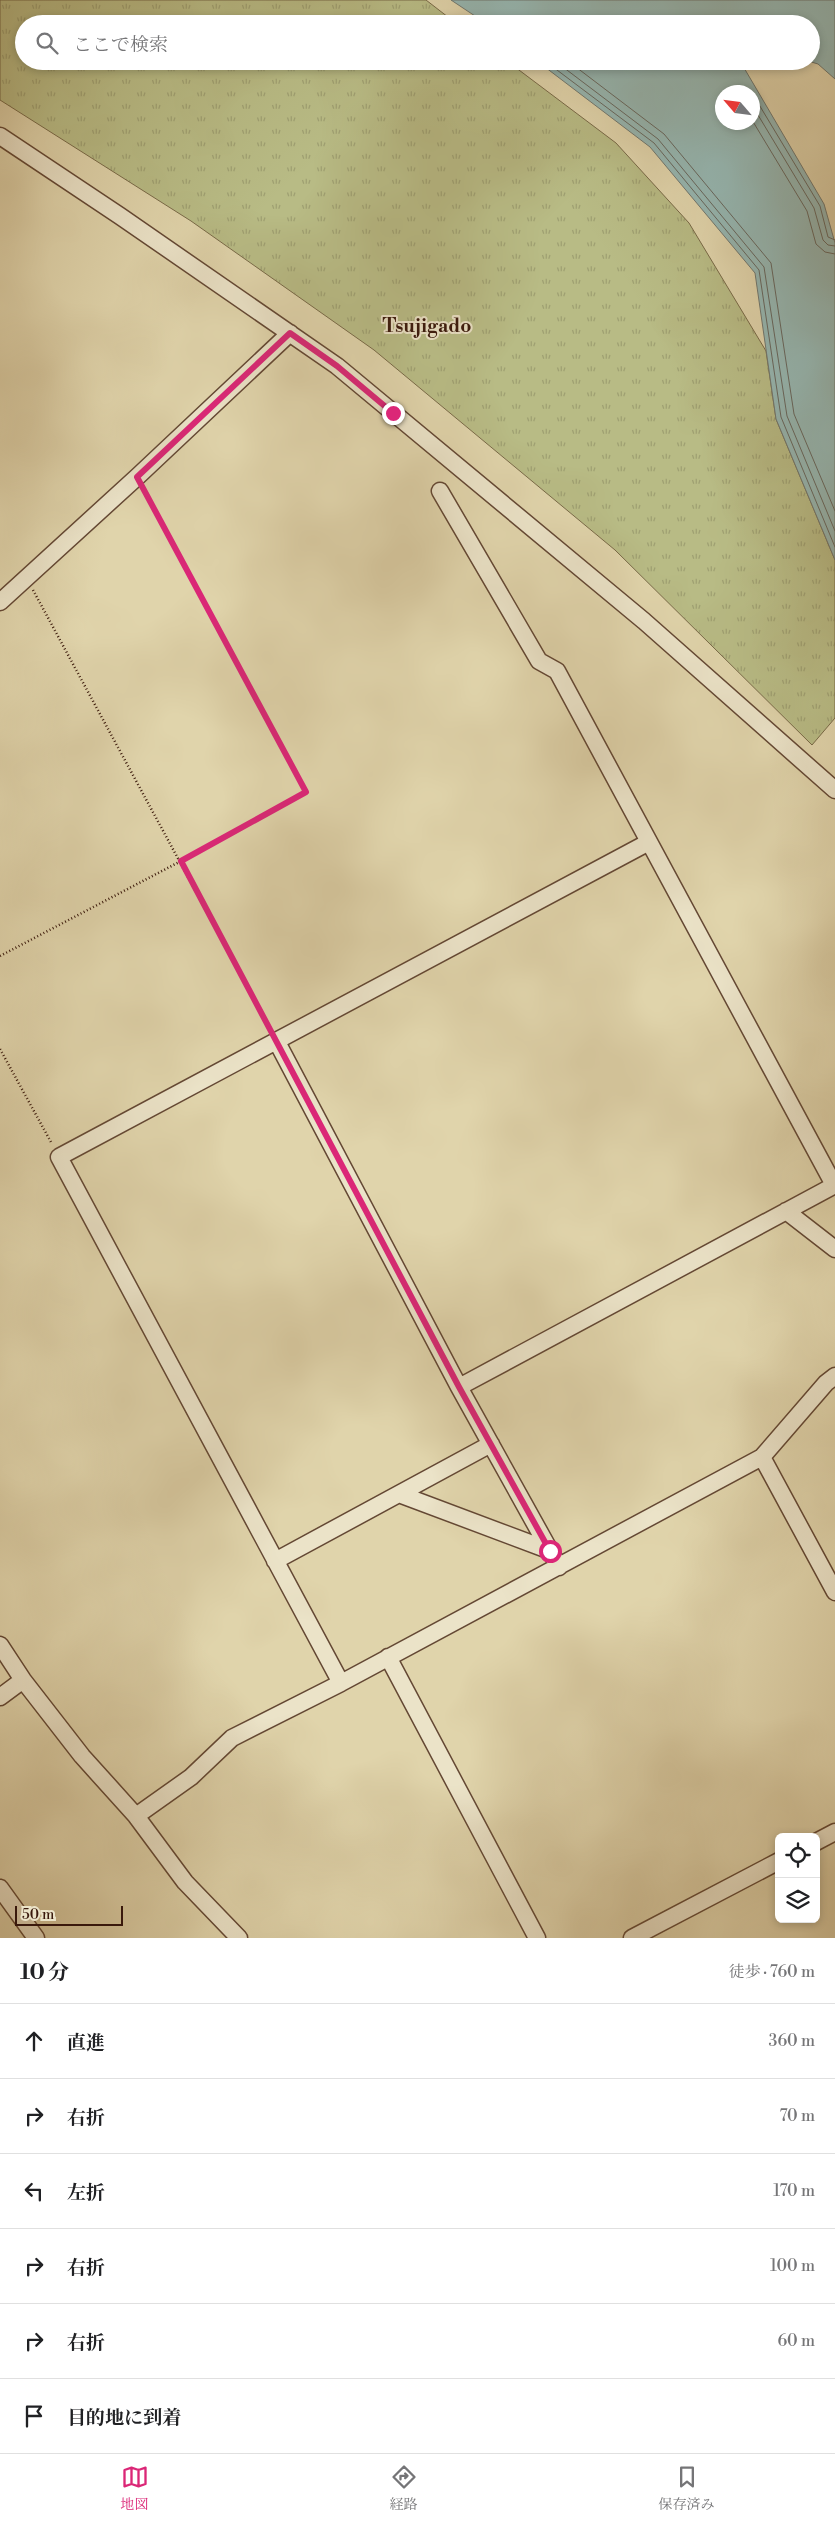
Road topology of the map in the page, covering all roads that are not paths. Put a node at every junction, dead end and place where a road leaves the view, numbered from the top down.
1 (0, 136) edge
2 (290, 333) junction
3 (440, 491) dead end
4 (0, 602) edge
5 (835, 790) edge
6 (649, 842) junction
7 (277, 1042) junction
8 (835, 1185) edge
9 (786, 1211) junction
10 (835, 1249) edge
11 (835, 1376) edge
12 (459, 1387) junction
13 (491, 1444) junction
14 (762, 1457) junction
15 (399, 1494) junction
16 (550, 1551) junction
17 (275, 1561) junction
18 (559, 1566) junction
19 (835, 1592) edge
20 (0, 1645) edge
21 (388, 1657) junction
22 (23, 1680) junction
23 (341, 1684) junction
24 (0, 1697) edge
25 (136, 1816) junction
26 (835, 1832) edge
27 (820, 1840) edge
28 (775, 1864) edge
29 (0, 1888) edge
30 (36, 1938) edge
31 (239, 1938) edge
32 (537, 1938) edge
33 (632, 1938) edge

1 - 2 street
2 - 4 street
2 - 5 street
3 - 6 street
6 - 7 street
6 - 8 street
7 - 12 street
7 - 17 street
8 - 9 street
9 - 10 street
9 - 12 street
11 - 14 street
12 - 13 street
13 - 15 street
13 - 16 street
14 - 18 street
14 - 19 street
15 - 16 street
15 - 17 street
16 - 18 street
17 - 23 street
18 - 21 street
20 - 22 street
21 - 23 street
21 - 32 street
22 - 24 street
22 - 25 street
23 - 25 street
25 - 31 street
26 - 27 street
28 - 33 street
29 - 30 street

